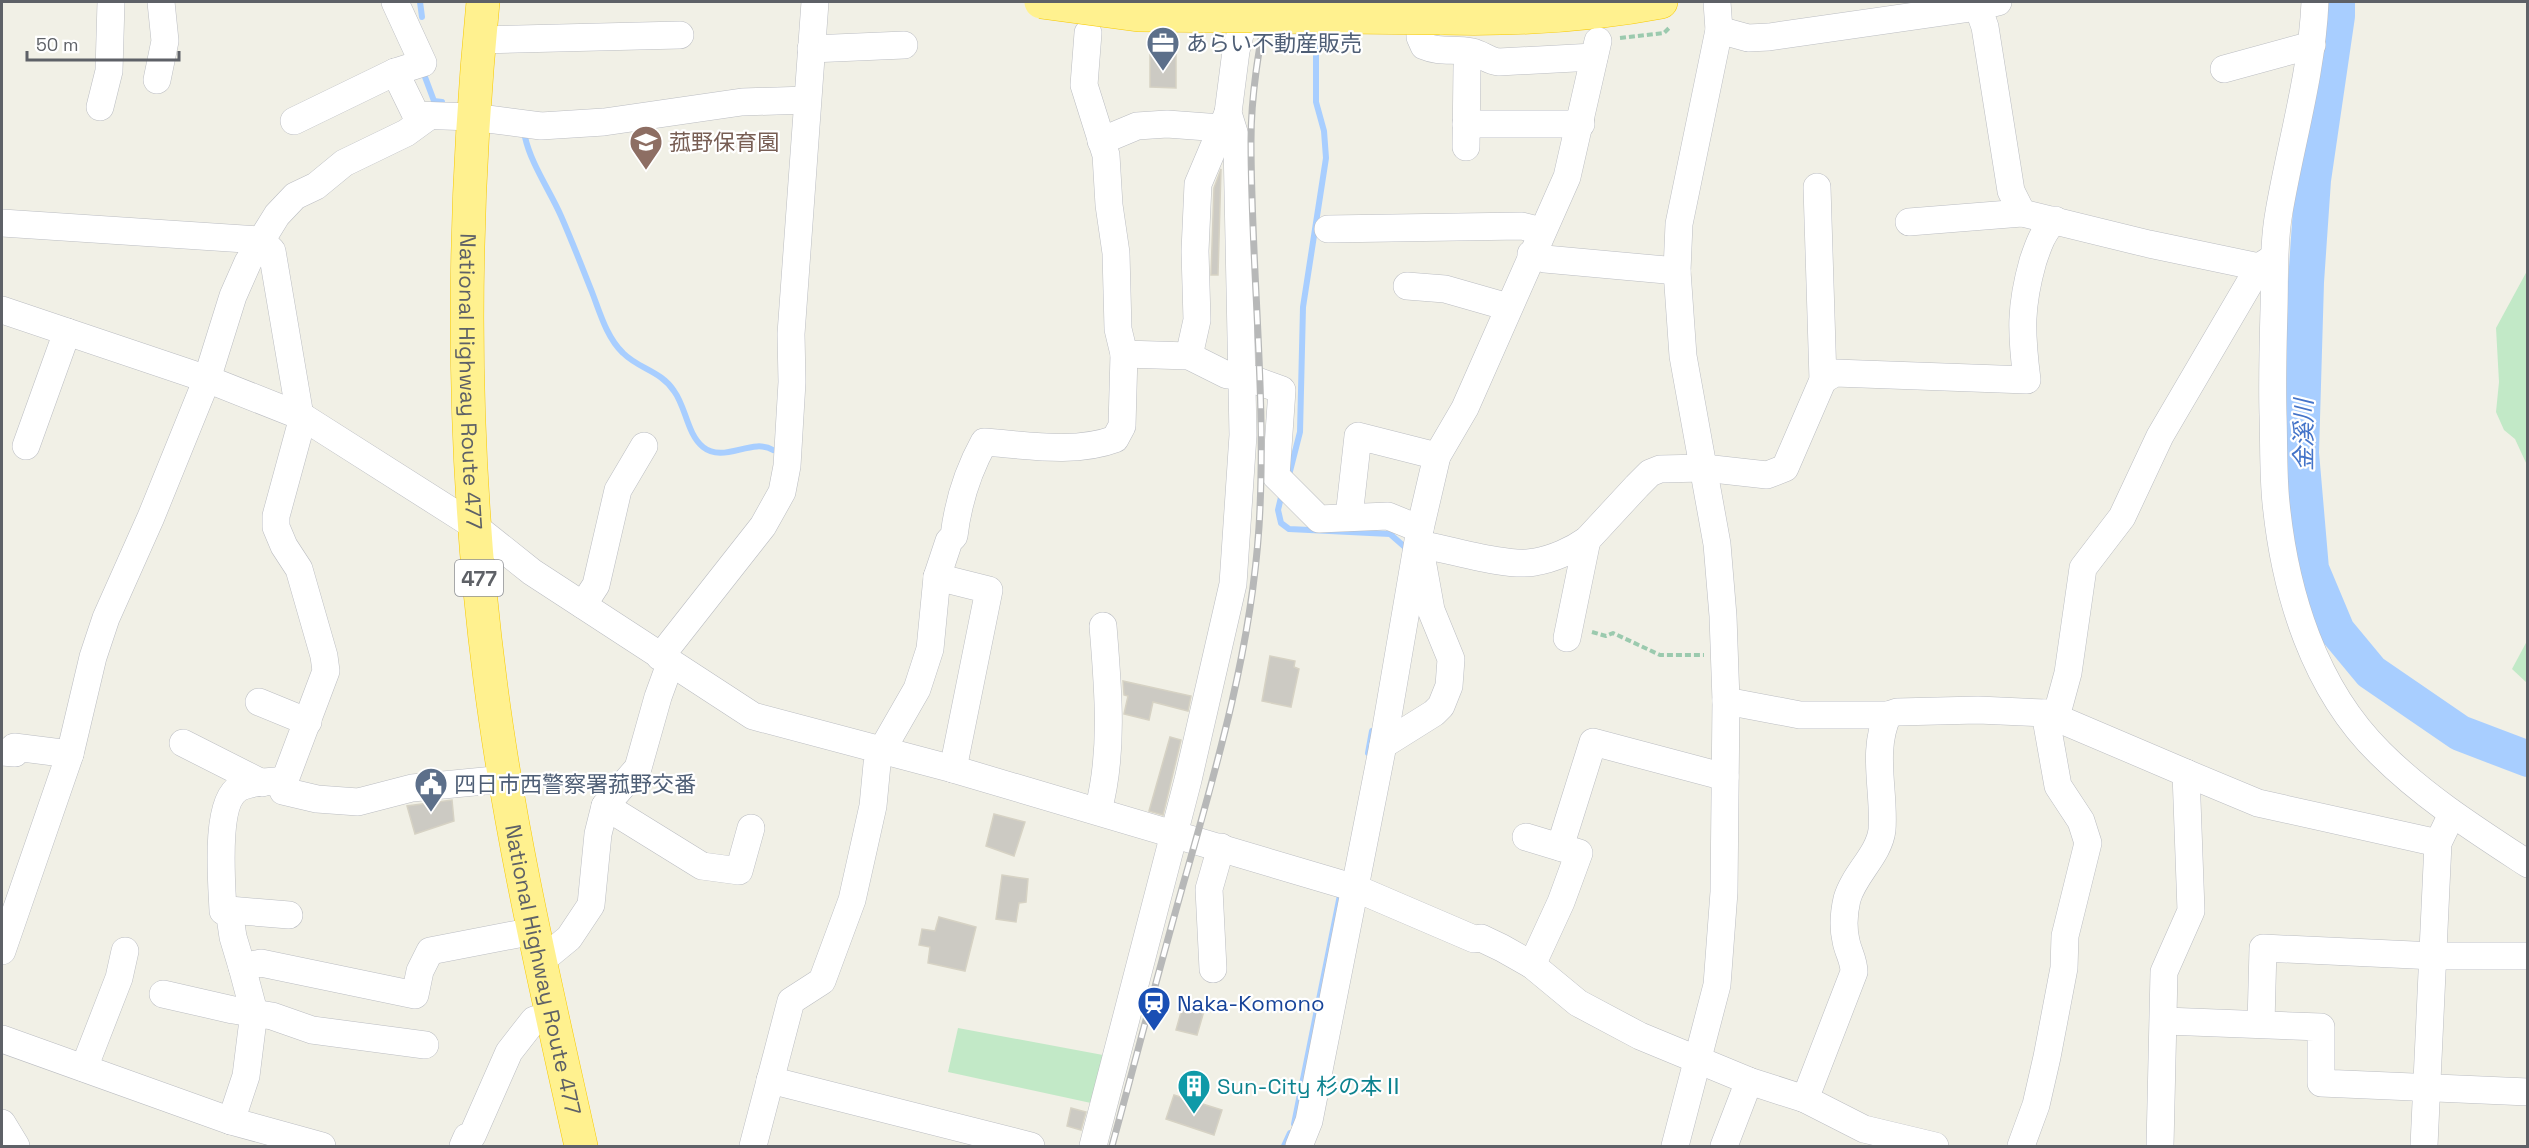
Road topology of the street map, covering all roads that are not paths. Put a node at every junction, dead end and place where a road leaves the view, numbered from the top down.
1 (111, 2) edge
2 (161, 2) edge
3 (395, 2) edge
4 (483, 2) edge
5 (815, 2) edge
6 (1041, 2) edge
7 (1248, 2) edge
8 (1717, 2) edge
9 (2315, 2) edge
10 (1988, 4) edge
11 (1430, 10) edge
12 (1666, 14) edge
13 (1719, 30) junction
14 (1088, 33) dead end
15 (680, 35) dead end
16 (479, 40) junction
17 (904, 45) dead end
18 (2312, 45) junction
19 (811, 49) junction
20 (1467, 67) dead end
21 (2224, 69) dead end
22 (395, 72) junction
23 (157, 80) dead end
24 (807, 100) junction
25 (100, 107) dead end
26 (428, 117) junction
27 (472, 117) junction
28 (1224, 120) junction
29 (294, 121) dead end
30 (1581, 124) junction
31 (1101, 141) junction
32 (1817, 187) dead end
33 (2022, 213) junction
34 (2055, 220) junction
35 (1909, 222) dead end
36 (2, 223) edge
37 (1328, 229) dead end
38 (261, 240) junction
39 (1536, 242) junction
40 (2266, 263) junction
41 (1677, 271) junction
42 (1407, 286) dead end
43 (1508, 307) junction
44 (2, 310) edge
45 (67, 332) junction
46 (1124, 354) junction
47 (1189, 356) junction
48 (1241, 375) junction
49 (207, 379) junction
50 (1822, 380) junction
51 (302, 416) junction
52 (26, 446) dead end
53 (644, 446) dead end
54 (1437, 456) junction
55 (1704, 468) junction
56 (1349, 517) junction
57 (473, 525) junction
58 (1419, 537) junction
59 (1587, 540) junction
60 (937, 577) junction
61 (583, 605) junction
62 (1103, 626) dead end
63 (1567, 638) dead end
64 (665, 660) junction
65 (1726, 701) junction
66 (259, 702) dead end
67 (1888, 715) junction
68 (2050, 715) junction
69 (308, 722) junction
70 (183, 743) dead end
71 (1383, 745) junction
72 (882, 750) junction
73 (8, 753) edge
74 (70, 754) junction
75 (953, 769) junction
76 (2186, 773) junction
77 (1725, 777) junction
78 (505, 779) junction
79 (274, 782) junction
80 (605, 806) junction
81 (1098, 811) junction
82 (2452, 814) junction
83 (752, 828) dead end
84 (1173, 833) junction
85 (1526, 837) dead end
86 (2438, 843) junction
87 (1560, 847) junction
88 (1221, 848) junction
89 (2528, 864) edge
90 (1346, 885) junction
91 (229, 910) junction
92 (290, 915) dead end
93 (537, 946) junction
94 (2, 951) edge
95 (125, 951) dead end
96 (2435, 956) junction
97 (2528, 956) edge
98 (1532, 965) junction
99 (242, 967) junction
100 (1213, 969) dead end
101 (163, 994) dead end
102 (254, 1012) junction
103 (552, 1015) junction
104 (2165, 1021) junction
105 (2261, 1024) junction
106 (2, 1039) edge
107 (425, 1045) dead end
108 (1698, 1060) junction
109 (84, 1068) junction
110 (770, 1080) junction
111 (1749, 1081) junction
112 (2425, 1089) junction
113 (2528, 1092) edge
114 (1804, 1099) junction
115 (231, 1121) junction
116 (2, 1123) edge
117 (15, 1146) edge
118 (322, 1146) edge
119 (463, 1146) edge
120 (581, 1146) edge
121 (753, 1146) edge
122 (1031, 1146) edge
123 (1093, 1146) edge
124 (1299, 1146) edge
125 (1675, 1146) edge
126 (1724, 1146) edge
127 (1935, 1146) edge
128 (2021, 1146) edge
129 (2160, 1146) edge
130 (2424, 1146) edge

1 - 25 street
2 - 23 street
3 - 22 street
4 - 16 highway, National Highway Route 477 / 477
5 - 19 street
6 - 11 highway, bridge
7 - 28 street
8 - 13 street
9 - 18 street
10 - 13 street
10 - 33 street
11 - 12 highway
11 - 30 street
13 - 41 street
14 - 31 street
15 - 16 street
16 - 27 highway, National Highway Route 477 / 477
17 - 19 street
18 - 21 street
18 - 40 street
19 - 24 street
20 - 30 street
22 - 26 street
22 - 29 street
24 - 27 street
24 - 64 street
26 - 27 street
26 - 38 street
27 - 57 highway, National Highway Route 477 / 477
28 - 31 street
28 - 47 street
28 - 48 street
30 - 39 street
31 - 46 street
32 - 50 street
33 - 34 street
33 - 35 street
34 - 40 street
34 - 50 street
36 - 38 street
37 - 39 street
38 - 49 street
38 - 51 street
39 - 41 street
39 - 43 street
40 - 68 street
40 - 82 street
41 - 55 street
42 - 43 street
43 - 54 street
44 - 45 street
45 - 49 street
45 - 52 street
46 - 47 street
46 - 60 street
47 - 48 street
48 - 56 street
48 - 84 street
49 - 51 street
49 - 74 street
50 - 55 street
51 - 57 street
51 - 69 street
53 - 61 street
54 - 56 street
54 - 58 street
55 - 59 street
55 - 65 street
56 - 58 street
57 - 61 street
57 - 78 highway, National Highway Route 477 / 477
58 - 59 street
58 - 71 street
58 - 71 street
59 - 63 street
60 - 72 street
60 - 75 street
61 - 64 street
62 - 81 street
64 - 72 street
64 - 80 street
65 - 67 street
65 - 77 street
66 - 69 street
67 - 68 street
67 - 114 street
68 - 76 street
68 - 128 street
69 - 79 street
70 - 79 street
71 - 90 street
72 - 75 street
72 - 110 street
73 - 74 street
74 - 94 street
75 - 81 street
76 - 86 street
76 - 104 street
77 - 87 street
77 - 108 street
78 - 79 street
78 - 93 highway, National Highway Route 477 / 477
79 - 91 street
80 - 83 street
80 - 93 street
81 - 84 street
82 - 86 street
82 - 89 street
84 - 88 street
84 - 123 street
85 - 87 street
86 - 96 street
87 - 98 street
88 - 90 street
88 - 100 street
90 - 98 street
90 - 124 street
91 - 92 street
91 - 99 street
93 - 99 street
93 - 103 highway, National Highway Route 477 / 477
95 - 109 street
96 - 97 street
96 - 105 street
96 - 112 street
98 - 108 street
99 - 102 street
101 - 102 street
102 - 107 street
102 - 115 street
103 - 119 street
103 - 120 highway, National Highway Route 477 / 477
104 - 105 street
104 - 129 street
105 - 112 street
106 - 109 street
108 - 111 street
108 - 125 street
109 - 115 street
110 - 121 street
110 - 122 street
111 - 114 street
111 - 126 street
112 - 113 street
112 - 130 street
114 - 127 street
115 - 118 street
116 - 117 street

